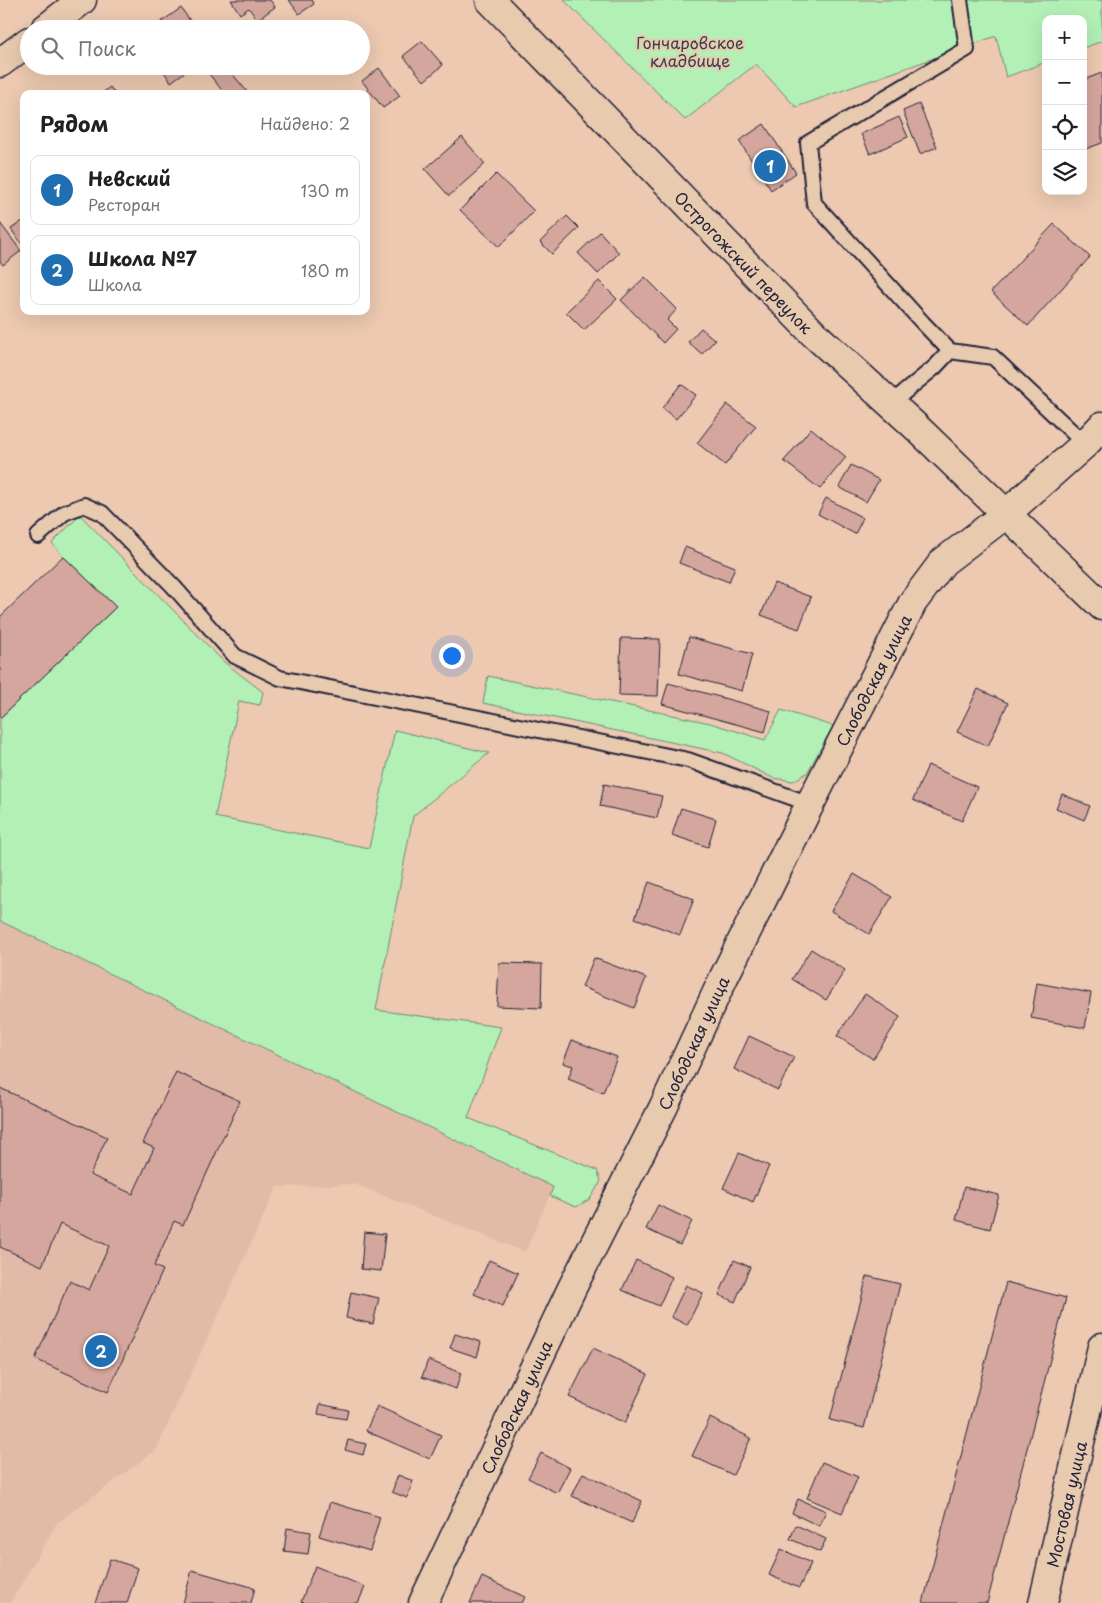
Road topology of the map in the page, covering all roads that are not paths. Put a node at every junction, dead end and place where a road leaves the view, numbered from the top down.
1 (82, 0) edge
2 (490, 0) edge
3 (960, 0) edge
4 (56, 20) edge
5 (20, 48) edge
6 (0, 63) edge
7 (950, 351) junction
8 (890, 404) junction
9 (1094, 435) edge
10 (1006, 514) junction
11 (38, 536) dead end
12 (1102, 606) edge
13 (810, 804) junction
14 (1102, 1347) edge
15 (423, 1603) edge
16 (1043, 1603) edge

1 - 4 street
2 - 8 street, Острогожский переулок
3 - 7 lane
5 - 6 street
7 - 8 lane
7 - 9 lane
8 - 10 street, Острогожский переулок
9 - 10 street, Слободская улица
10 - 12 street
10 - 13 street, Слободская улица
11 - 13 lane
13 - 15 street, Слободская улица
14 - 16 street, Мостовая улица

